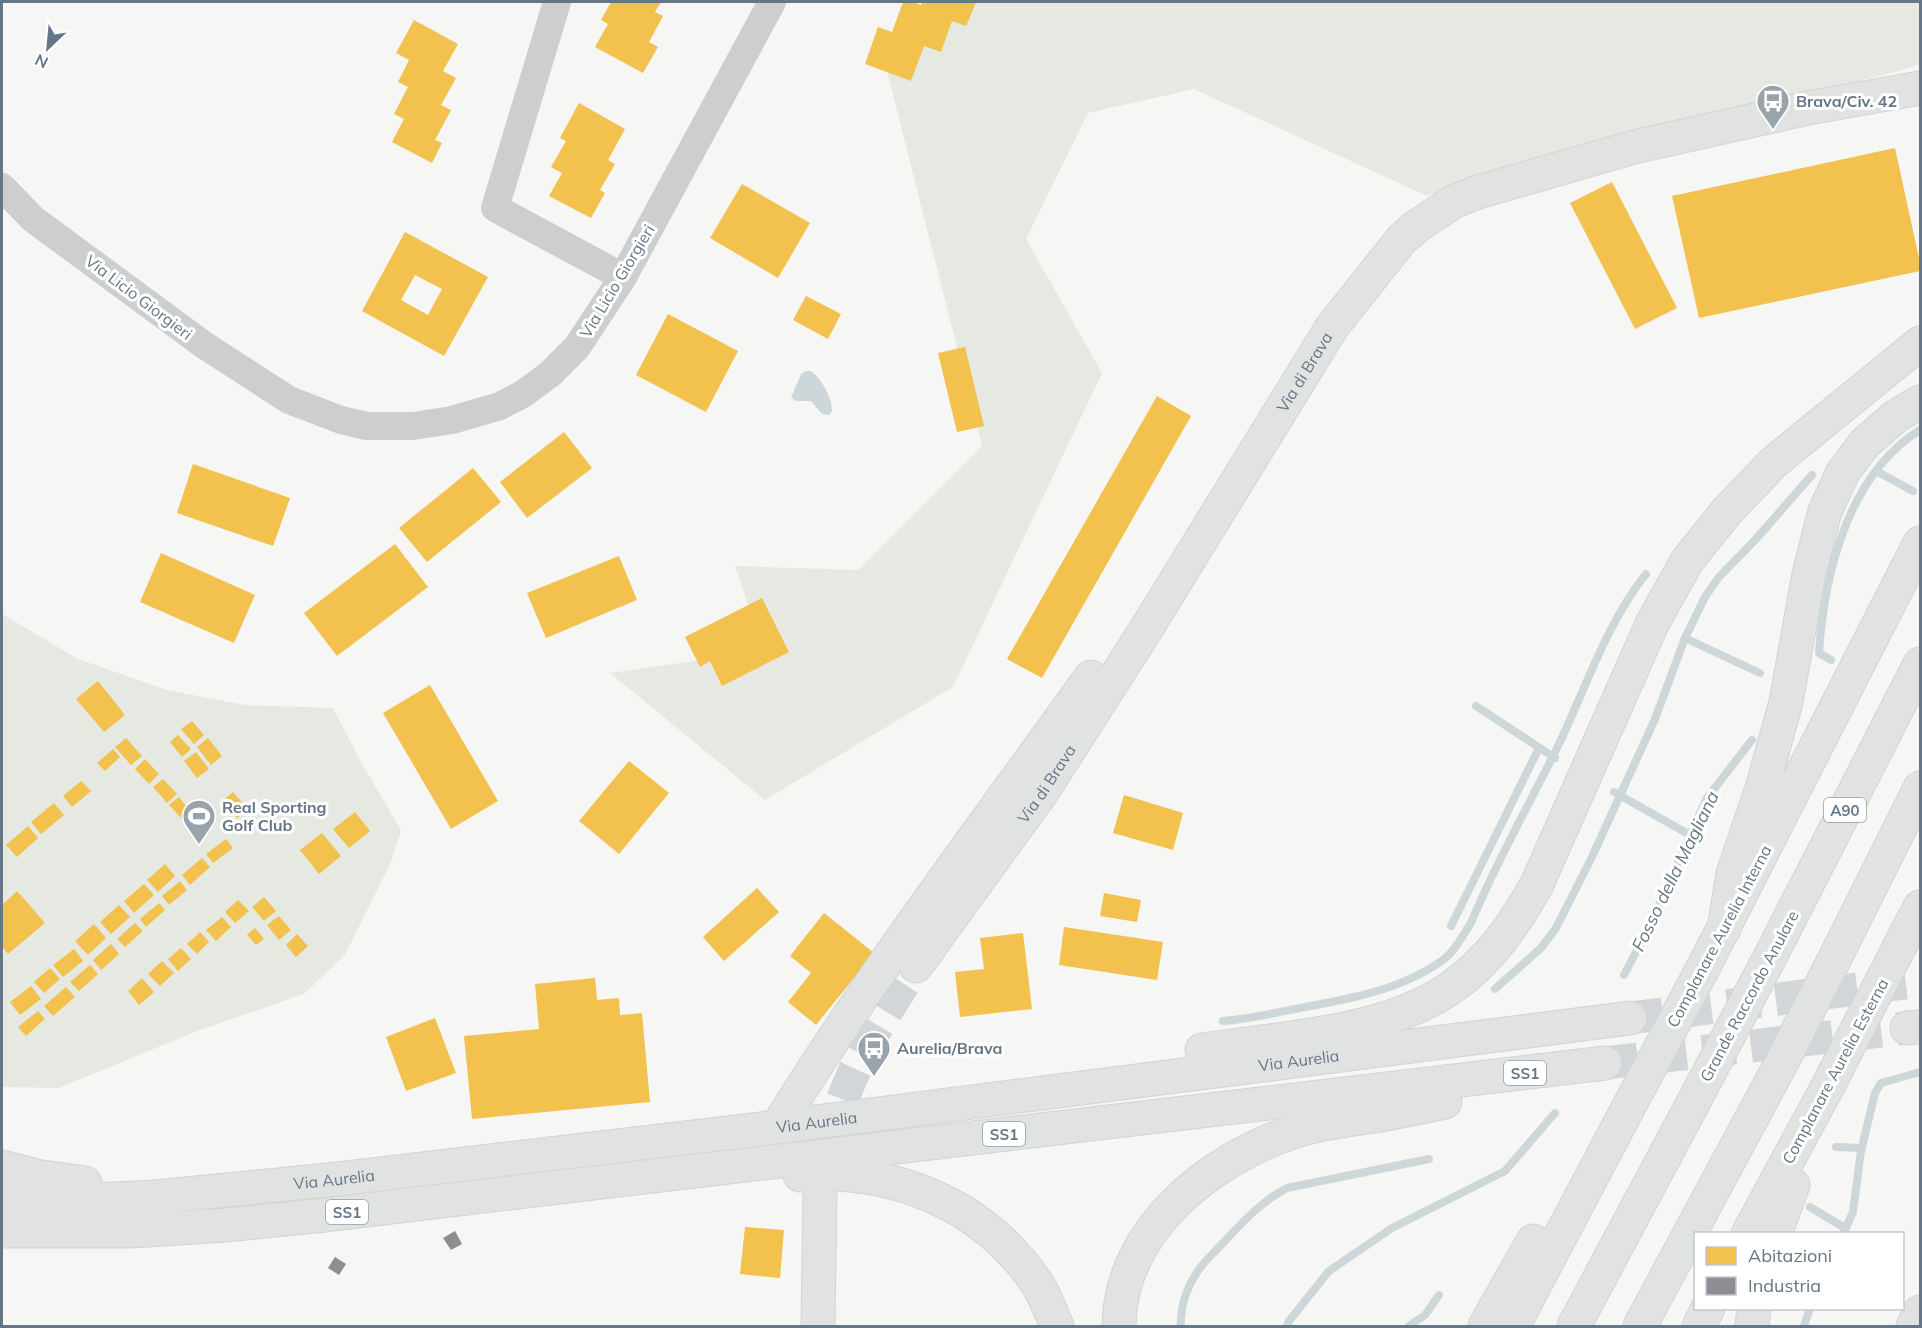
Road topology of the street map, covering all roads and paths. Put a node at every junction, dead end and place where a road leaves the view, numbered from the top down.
1 (557, 2) edge
2 (772, 2) edge
3 (1920, 88) edge
4 (2, 187) edge
5 (623, 277) junction
6 (1920, 343) edge
7 (1920, 402) edge
8 (1920, 543) edge
9 (1145, 631) junction
10 (1920, 664) edge
11 (1920, 788) edge
12 (1913, 921) edge
13 (1724, 929) junction
14 (916, 966) tunnel mouth
15 (1630, 1018) tunnel mouth
16 (1605, 1063) tunnel mouth
17 (1554, 1069) junction
18 (977, 1101) junction
19 (1813, 1115) junction
20 (777, 1127) junction
21 (1605, 1151) junction
22 (2, 1167) edge
23 (562, 1185) junction
24 (820, 1192) dead end
25 (194, 1193) junction
26 (2, 1198) edge
27 (2, 1231) edge
28 (131, 1231) junction
29 (1749, 1232) edge
30 (1775, 1232) edge
31 (2, 1250) edge
32 (1707, 1310) edge
33 (1754, 1310) edge
34 (1920, 1312) edge
35 (818, 1326) edge
36 (1058, 1326) edge
37 (1119, 1326) edge
38 (1485, 1326) edge
39 (1513, 1326) edge
40 (1574, 1326) edge
41 (1640, 1326) edge
42 (1699, 1326) edge
43 (1752, 1326) edge
44 (1913, 1326) edge

1 - 5 street
2 - 5 street, Via Licio Giorgieri
3 - 9 main road, Via di Brava
4 - 5 street, Via Licio Giorgieri
6 - 18 main road
7 - 13 main road
8 - 13 main road, Complanare Aurelia Interna
9 - 14 main road, Via di Brava
9 - 20 main road
10 - 40 main road, Grande Raccordo Anulare / A90, bridge
11 - 41 main road, bridge
12 - 19 main road, Complanare Aurelia Esterna, bridge
13 - 21 main road, Complanare Aurelia Interna, bridge
15 - 18 main road, Via Aurelia / SS1
16 - 17 main road, Via Aurelia / SS1
17 - 23 main road, Via Aurelia / SS1
17 - 37 main road
18 - 20 main road, Via Aurelia / SS1
19 - 29 main road, Complanare Aurelia Esterna
19 - 30 main road
20 - 25 main road, Via Aurelia / SS1
21 - 38 main road
21 - 39 main road, Complanare Aurelia Interna
22 - 25 main road
23 - 28 main road, Via Aurelia / SS1
23 - 36 main road
24 - 35 main road
25 - 26 main road, Via Aurelia / SS1
27 - 28 main road, Via Aurelia / SS1
28 - 31 main road
32 - 42 main road
33 - 43 main road
34 - 44 main road

